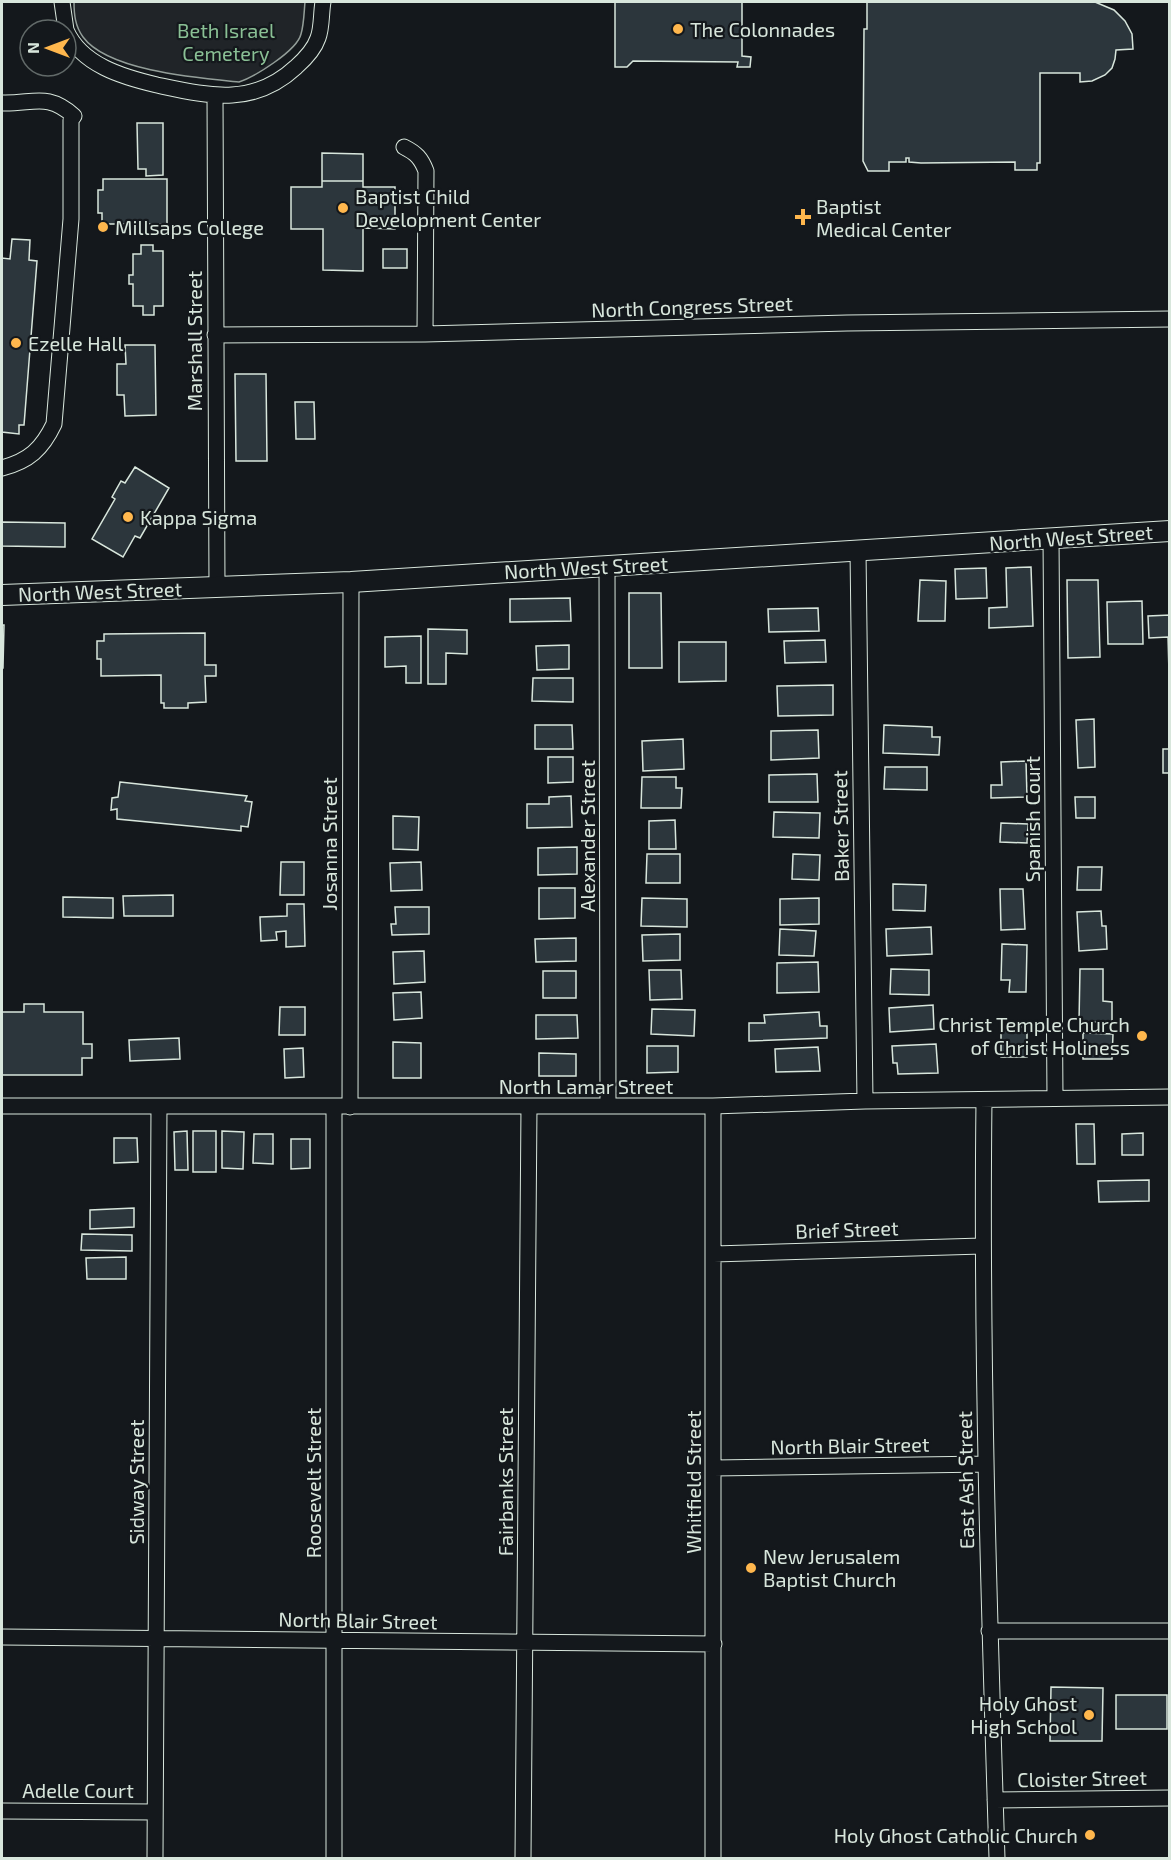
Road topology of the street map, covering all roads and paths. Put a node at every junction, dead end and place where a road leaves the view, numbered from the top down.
1 (62, 2) edge
2 (323, 2) edge
3 (64, 18) edge
4 (78, 49) edge
5 (215, 95) junction
6 (2, 103) edge
7 (404, 147) dead end
8 (1170, 319) edge
9 (425, 334) junction
10 (215, 335) junction
11 (2, 468) edge
12 (1170, 531) edge
13 (1051, 538) junction
14 (858, 551) junction
15 (607, 566) junction
16 (351, 582) junction
17 (217, 586) junction
18 (2, 594) edge
19 (1170, 1097) edge
20 (1055, 1098) junction
21 (984, 1100) junction
22 (865, 1101) junction
23 (2, 1106) edge
24 (159, 1106) junction
25 (529, 1106) junction
26 (608, 1106) junction
27 (713, 1106) junction
28 (334, 1107) junction
29 (350, 1107) junction
30 (982, 1246) junction
31 (714, 1254) junction
32 (986, 1464) junction
33 (714, 1468) junction
34 (989, 1631) junction
35 (1170, 1631) edge
36 (2, 1637) edge
37 (156, 1639) junction
38 (334, 1641) junction
39 (525, 1642) junction
40 (714, 1644) junction
41 (1170, 1798) edge
42 (995, 1800) junction
43 (2, 1811) edge
44 (155, 1812) junction
45 (155, 1858) edge
46 (334, 1858) edge
47 (523, 1858) edge
48 (713, 1858) edge
49 (997, 1858) edge

1 - 3 street
2 - 5 street
4 - 5 street
5 - 10 street, Marshall Street
6 - 11 street
7 - 9 street
8 - 9 street, North Congress Street
9 - 10 street, North Congress Street
10 - 17 street, Marshall Street
12 - 13 street, North West Street
13 - 14 street, North West Street
13 - 20 street, Spanish Court
14 - 15 street, North West Street
14 - 22 street, Baker Street
15 - 16 street, North West Street
15 - 26 street, Alexander Street
16 - 17 street, North West Street
16 - 29 street, Josanna Street
17 - 18 street, North West Street
19 - 20 street, North Lamar Street
20 - 21 street, North Lamar Street
21 - 22 street, North Lamar Street
21 - 30 street, East Ash Street
22 - 27 street, North Lamar Street
23 - 24 street, North Lamar Street
24 - 28 street, North Lamar Street
24 - 37 street, Sidway Street
25 - 26 street, North Lamar Street
25 - 29 street, North Lamar Street
25 - 39 street, Fairbanks Street
26 - 27 street, North Lamar Street
27 - 31 street, Whitfield Street
28 - 29 street, North Lamar Street
28 - 38 street, Roosevelt Street
30 - 31 street, Brief Street
30 - 32 street, East Ash Street
31 - 33 street, Whitfield Street
32 - 33 street, North Blair Street
32 - 34 street, East Ash Street
33 - 40 street, Whitfield Street
34 - 35 street
34 - 42 street, East Ash Street
36 - 37 street, North Blair Street
37 - 38 street, North Blair Street
37 - 44 street, Sidway Street
38 - 39 street, North Blair Street
38 - 46 street, Roosevelt Street
39 - 40 street, North Blair Street
39 - 47 street, Fairbanks Street
40 - 48 street, Whitfield Street
41 - 42 street, Cloister Street
42 - 49 street, East Ash Street
43 - 44 street, Adelle Court
44 - 45 street, Sidway Street

